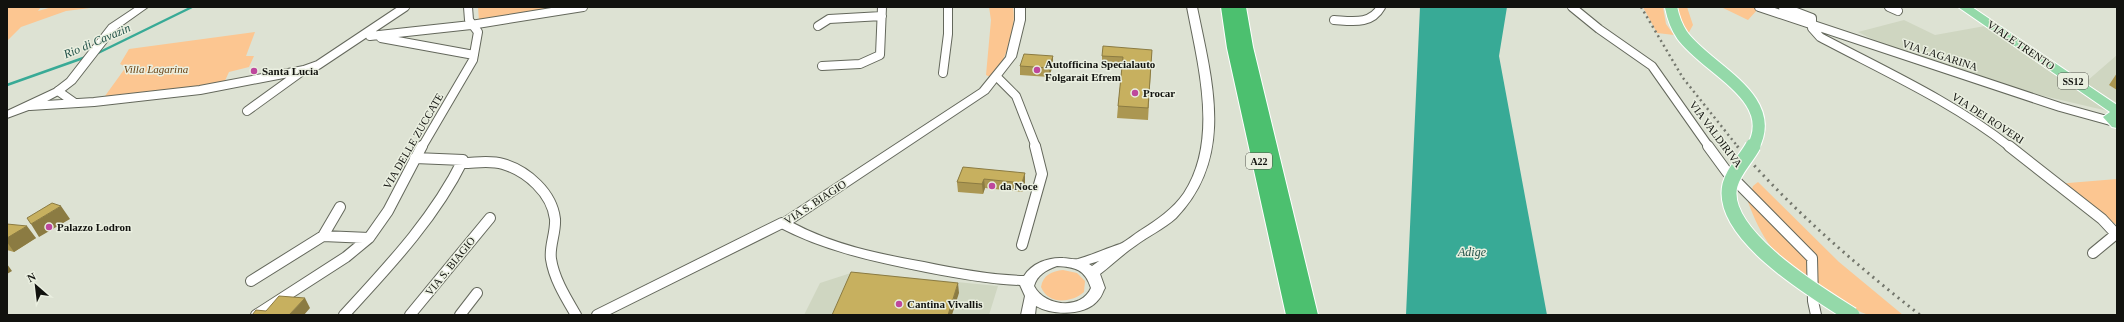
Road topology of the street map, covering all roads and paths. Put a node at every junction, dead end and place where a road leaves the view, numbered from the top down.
1 (142, 7) edge
2 (405, 7) edge
3 (468, 7) edge
4 (583, 7) edge
5 (882, 7) edge
6 (948, 7) edge
7 (1020, 7) edge
8 (1192, 7) edge
9 (1228, 7) edge
10 (1239, 7) edge
11 (1380, 7) edge
12 (1572, 7) edge
13 (1671, 7) edge
14 (1759, 7) edge
15 (1783, 7) edge
16 (1889, 7) edge
17 (1964, 7) edge
18 (1898, 11) dead end
19 (882, 16) junction
20 (1334, 20) dead end
21 (471, 25) junction
22 (1814, 25) junction
23 (818, 26) dead end
24 (366, 36) junction
25 (474, 55) junction
26 (822, 66) dead end
27 (304, 70) junction
28 (943, 73) dead end
29 (997, 77) junction
30 (58, 90) junction
31 (75, 103) junction
32 (30, 106) junction
33 (247, 111) dead end
34 (7, 115) edge
35 (2116, 118) edge
36 (415, 158) junction
37 (463, 163) junction
38 (340, 207) dead end
39 (490, 218) dead end
40 (782, 222) junction
41 (323, 236) junction
42 (369, 238) junction
43 (1130, 244) junction
44 (1022, 245) dead end
45 (2093, 253) dead end
46 (1078, 264) junction
47 (1092, 273) junction
48 (1028, 280) junction
49 (251, 281) dead end
50 (477, 293) dead end
51 (1031, 298) junction
52 (1042, 312) edge
53 (256, 315) edge
54 (344, 315) edge
55 (410, 315) edge
56 (460, 315) edge
57 (576, 315) edge
58 (597, 315) edge
59 (1028, 315) edge
60 (1295, 315) edge
61 (1309, 315) edge
62 (1816, 315) edge
63 (1852, 315) edge

1 - 30 main road
2 - 24 street
3 - 21 street
4 - 21 street
5 - 19 street
6 - 28 street
7 - 29 main road, VIA S. BIAGIO
8 - 43 main road
9 - 60 highway, A22
10 - 61 highway, A22
11 - 20 street
12 - 62 street, VIA VALDIRIVA
13 - 63 main road, bridge
14 - 22 street, VIA LAGARINA
15 - 22 street
16 - 18 street
17 - 35 main road, VIALE TRENTO / SS12
19 - 23 street
19 - 26 street
21 - 24 street
21 - 25 street, VIA DELLE ZUCCATE
22 - 35 street, VIA LAGARINA
22 - 45 street, VIA DEI ROVERI
24 - 25 street
24 - 27 street
25 - 36 street, VIA DELLE ZUCCATE
27 - 31 street
27 - 33 street
29 - 40 main road, VIA S. BIAGIO
29 - 44 street
30 - 31 street
30 - 32 main road
31 - 32 street
32 - 34 main road
36 - 37 street
36 - 42 street, VIA DELLE ZUCCATE
37 - 54 street
37 - 57 street
38 - 41 street
39 - 55 street, VIA S. BIAGIO
40 - 48 main road
40 - 58 street, VIA S. BIAGIO
41 - 42 street
41 - 49 street
42 - 53 street, VIA DELLE ZUCCATE
43 - 46 main road
43 - 47 main road
46 - 47 main road
46 - 48 main road
47 - 52 main road
48 - 51 main road
50 - 56 street
51 - 52 main road
51 - 59 main road

